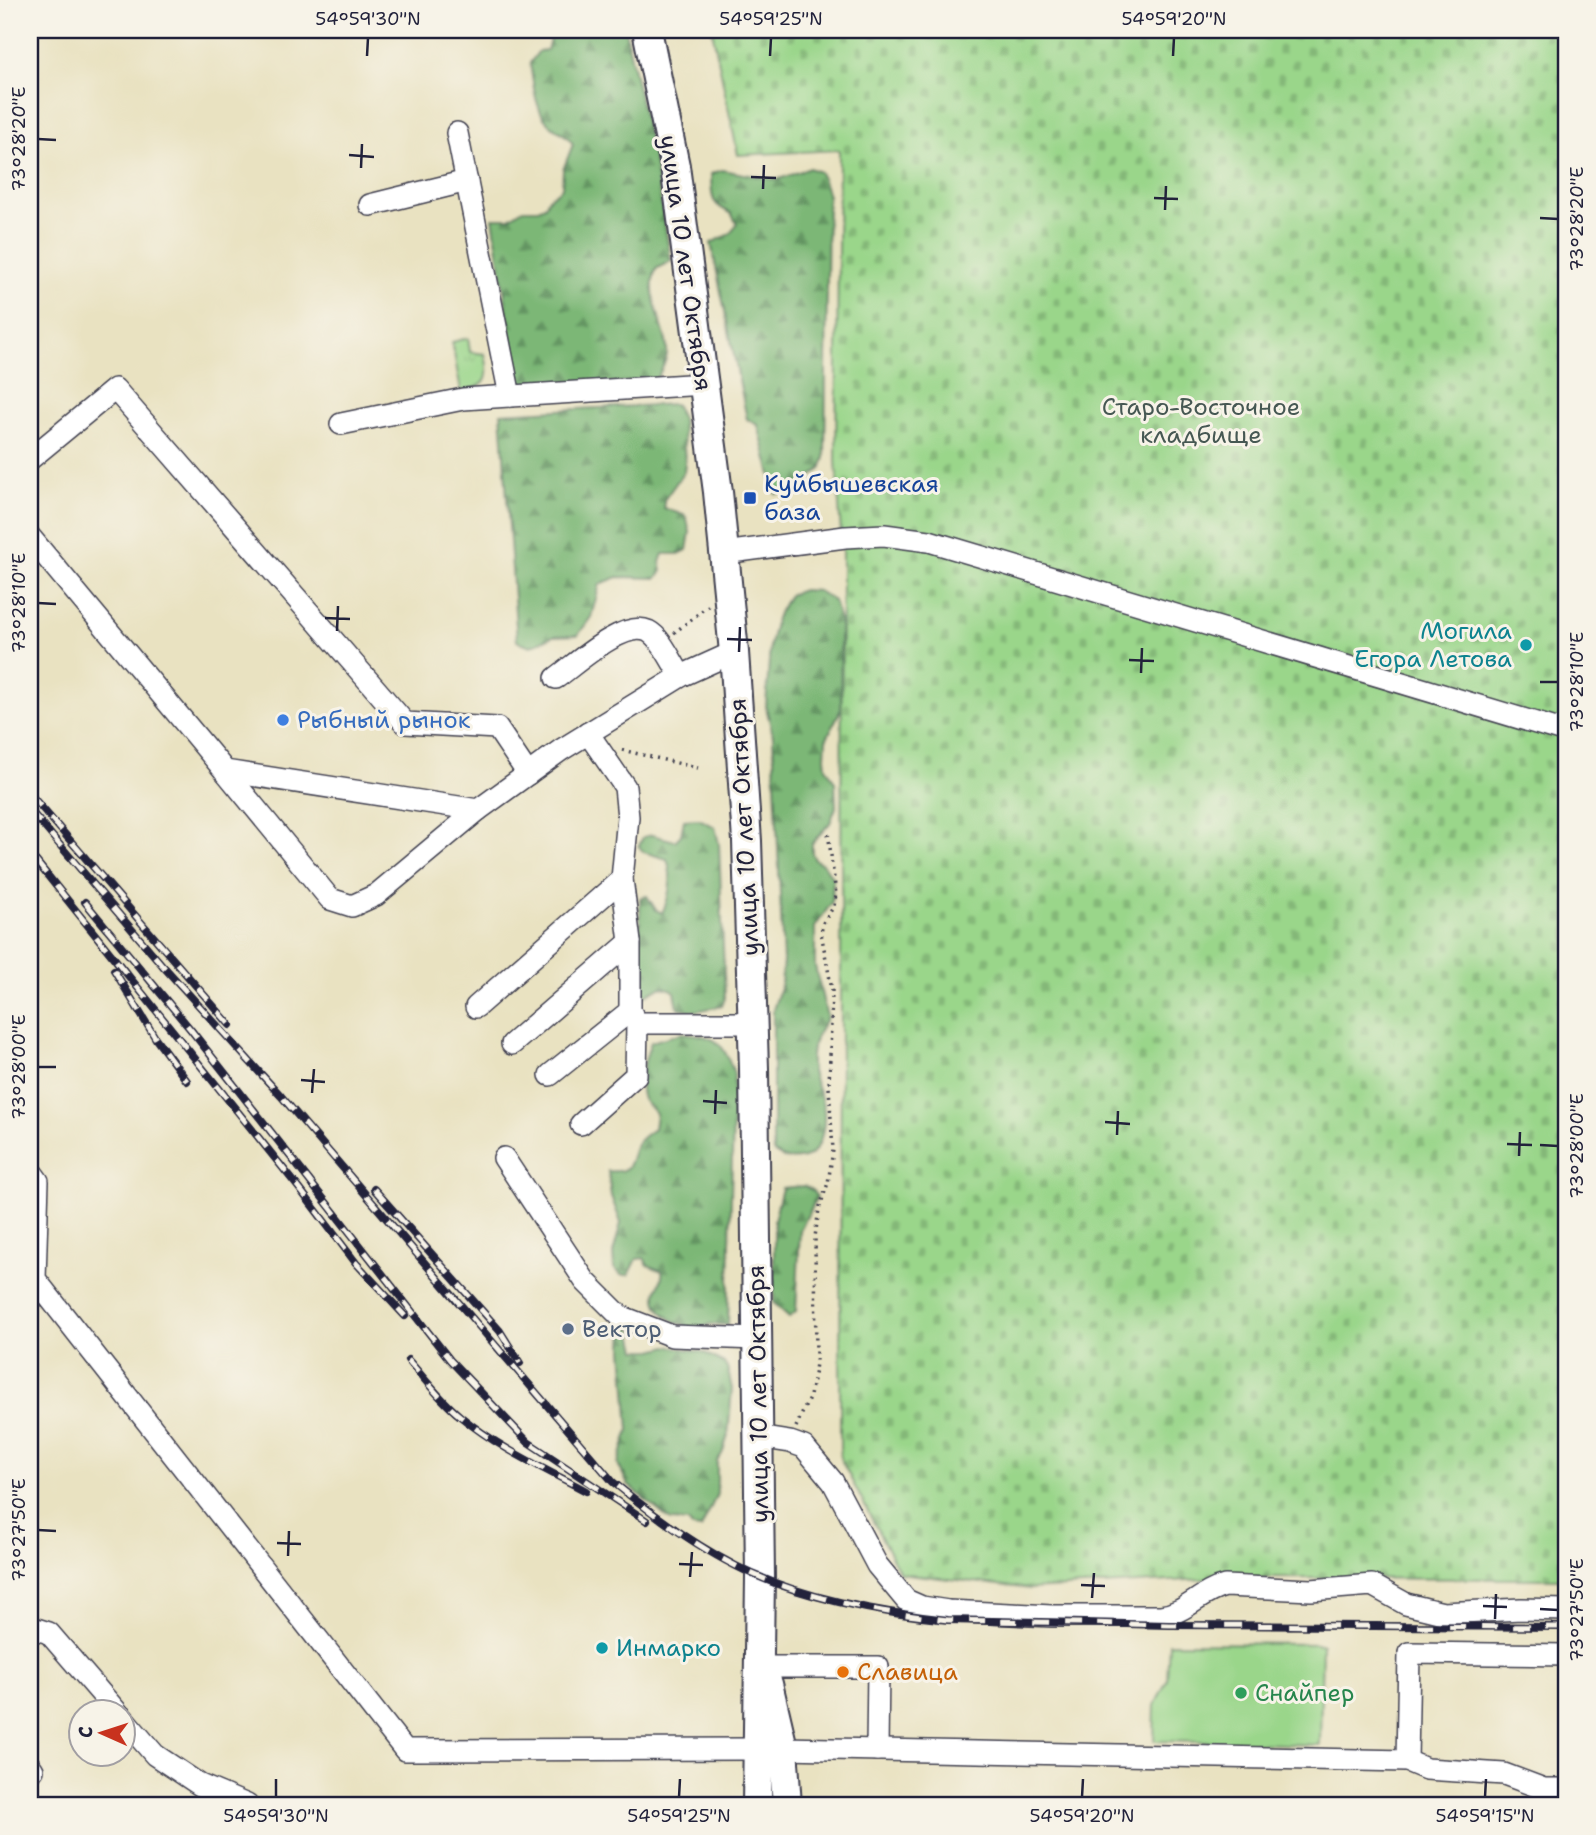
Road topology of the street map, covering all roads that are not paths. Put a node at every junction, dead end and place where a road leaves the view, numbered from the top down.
1 (647, 30) edge
2 (457, 133) dead end
3 (467, 181) junction
4 (370, 205) dead end
5 (704, 384) junction
6 (510, 396) junction
7 (341, 424) dead end
8 (30, 459) edge
9 (30, 537) edge
10 (724, 553) junction
11 (734, 652) junction
12 (681, 676) junction
13 (556, 678) dead end
14 (1566, 732) edge
15 (592, 739) junction
16 (225, 771) junction
17 (528, 774) junction
18 (478, 810) junction
19 (622, 879) junction
20 (630, 942) junction
21 (476, 1007) dead end
22 (633, 1017) junction
23 (754, 1023) junction
24 (512, 1044) dead end
25 (550, 1075) dead end
26 (581, 1124) dead end
27 (504, 1158) dead end
28 (30, 1170) edge
29 (758, 1339) junction
30 (758, 1437) junction
31 (1566, 1610) edge
32 (30, 1627) edge
33 (759, 1630) junction
34 (1566, 1655) edge
35 (765, 1667) junction
36 (106, 1699) edge
37 (136, 1733) edge
38 (769, 1748) junction
39 (877, 1750) junction
40 (1407, 1761) junction
41 (30, 1766) edge
42 (30, 1772) edge
43 (1566, 1789) edge
44 (247, 1805) edge
45 (757, 1805) edge
46 (788, 1805) edge

1 - 5 main road, улица 10 лет Октября
2 - 3 street
3 - 4 street
3 - 6 street
5 - 6 street
5 - 10 main road, улица 10 лет Октября
6 - 7 street
8 - 17 street
9 - 16 street
10 - 11 main road, улица 10 лет Октября
10 - 14 street
11 - 12 street
11 - 23 main road, улица 10 лет Октября
12 - 13 street
12 - 15 street
15 - 17 street
15 - 19 street
16 - 18 street
16 - 18 street
17 - 18 street
19 - 20 street
19 - 21 street
20 - 22 street
20 - 24 street
22 - 23 street
22 - 25 street
22 - 26 street
23 - 29 main road, улица 10 лет Октября
27 - 29 street
28 - 38 street
29 - 30 main road, улица 10 лет Октября
30 - 31 street
30 - 33 main road, улица 10 лет Октября
32 - 36 street
33 - 35 main road, улица 10 лет Октября
33 - 38 main road, улица 10 лет Октября
34 - 40 street
35 - 38 main road, улица 10 лет Октября
35 - 39 street
37 - 44 street
38 - 39 street
38 - 45 main road, улица 10 лет Октября
38 - 46 main road, улица 10 лет Октября
39 - 40 street
40 - 43 street
41 - 42 street

